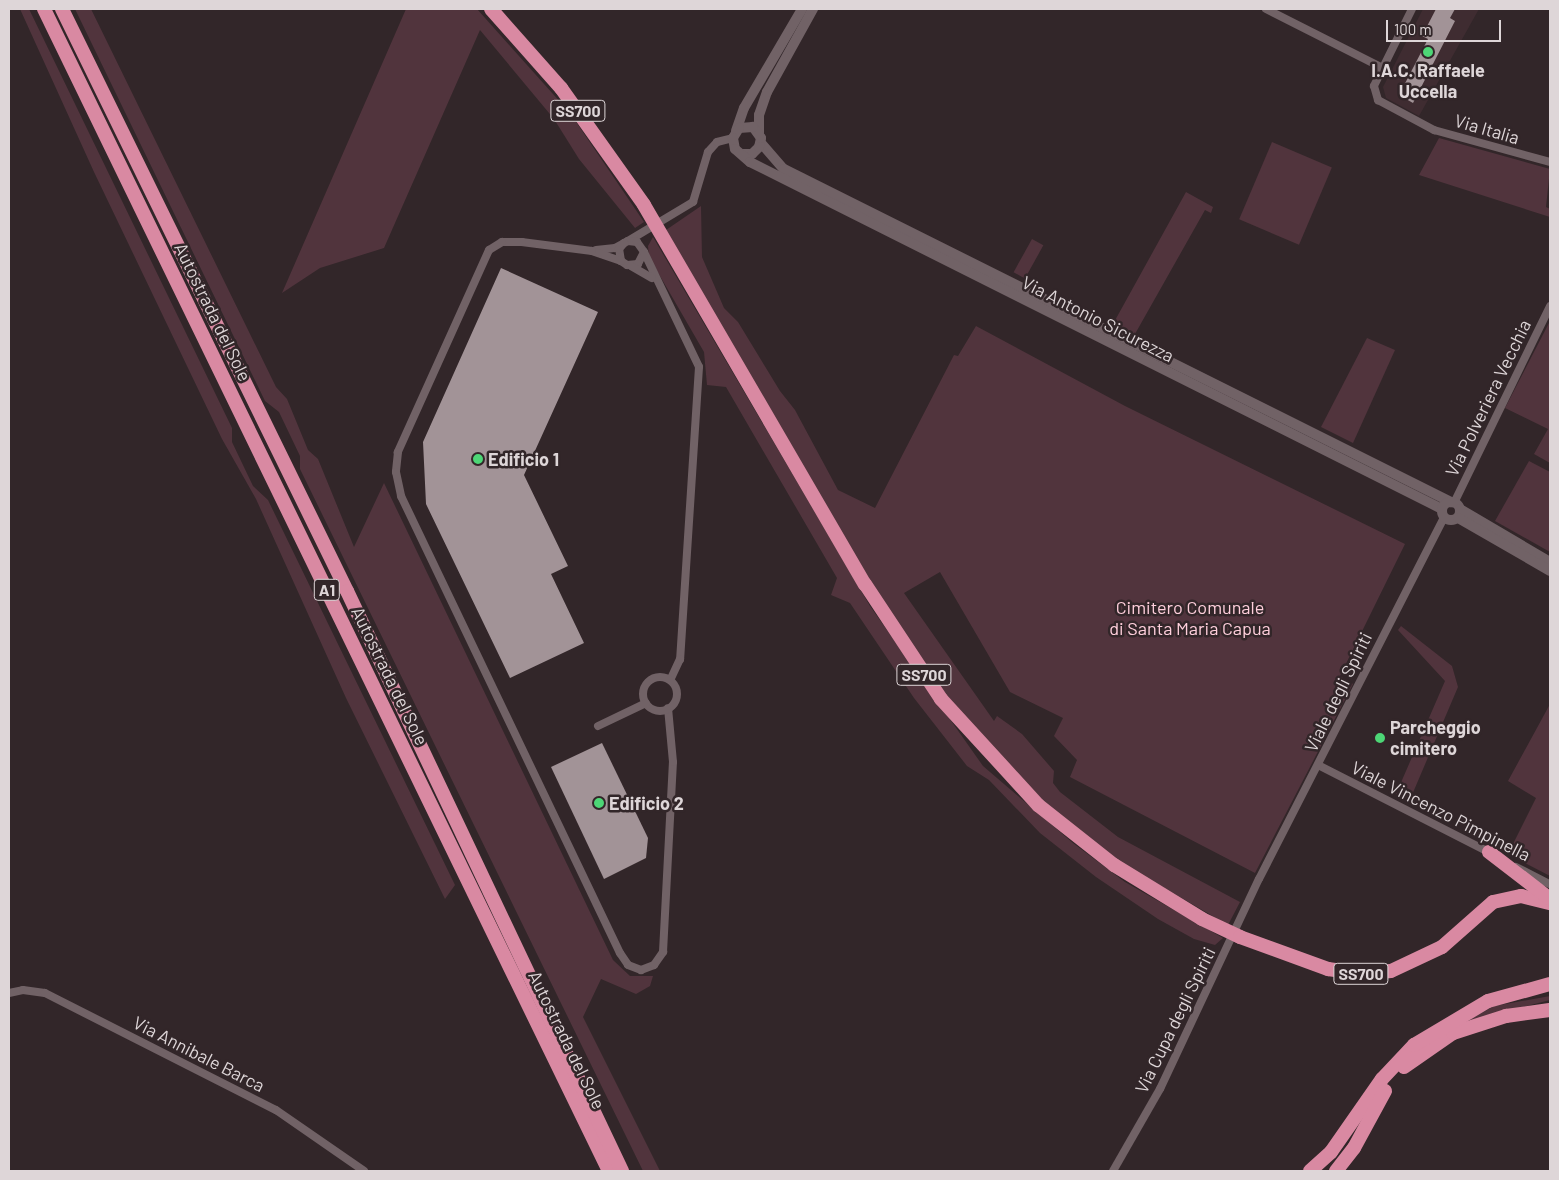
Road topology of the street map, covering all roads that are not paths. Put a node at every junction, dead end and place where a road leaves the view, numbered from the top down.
1 (44, 9) edge
2 (62, 9) edge
3 (491, 9) edge
4 (802, 9) edge
5 (813, 9) edge
6 (1266, 9) edge
7 (1412, 9) edge
8 (1383, 68) junction
9 (734, 134) junction
10 (760, 138) junction
11 (742, 154) junction
12 (1550, 162) edge
13 (651, 229) junction
14 (626, 242) junction
15 (643, 250) junction
16 (592, 251) junction
17 (621, 261) junction
18 (631, 266) junction
19 (654, 279) junction
20 (1550, 306) edge
21 (1456, 508) junction
22 (1443, 513) junction
23 (1550, 562) edge
24 (1550, 571) edge
25 (670, 680) junction
26 (646, 703) junction
27 (668, 708) junction
28 (598, 726) dead end
29 (1318, 765) junction
30 (1489, 852) junction
31 (1259, 879) joint
32 (1550, 884) edge
33 (1550, 901) edge
34 (1550, 911) edge
35 (1472, 920) junction
36 (1550, 984) edge
37 (1550, 990) edge
38 (1518, 991) junction
39 (9, 993) edge
40 (1550, 1003) edge
41 (1550, 1010) edge
42 (1517, 1014) junction
43 (364, 1171) edge
44 (609, 1171) edge
45 (622, 1171) edge
46 (1113, 1171) edge
47 (1310, 1171) edge
48 (1336, 1171) edge

1 - 44 highway, Autostrada del Sole / A1
2 - 45 highway, Autostrada del Sole / A1
3 - 35 highway, SS700
4 - 9 street
5 - 10 street
6 - 8 street
7 - 8 street
8 - 12 street, Via Italia
9 - 10 street
9 - 11 street, Via Antonio Sicurezza
9 - 13 street
10 - 11 street
10 - 21 street, Via Antonio Sicurezza
11 - 22 street, Via Antonio Sicurezza
13 - 14 street
13 - 15 street
14 - 15 street
14 - 16 street
14 - 17 street
15 - 18 street
15 - 19 street
16 - 17 street
16 - 27 street
17 - 18 street
18 - 19 street
19 - 25 street
20 - 21 street, Via Polveriera Vecchia
21 - 22 street
21 - 22 street
21 - 23 street
21 - 24 street
22 - 29 street, Viale degli Spiriti
25 - 26 street
25 - 27 street
26 - 27 street
26 - 28 street
29 - 30 street, Viale Vincenzo Pimpinella
29 - 31 street, Viale degli Spiriti
30 - 32 street, Viale Vincenzo Pimpinella
30 - 33 highway
31 - 46 street, Via Cupa degli Spiriti
33 - 35 highway, SS700
34 - 35 highway
36 - 38 highway
37 - 38 highway
38 - 47 highway
39 - 43 street, Via Annibale Barca
40 - 42 highway
41 - 42 highway
42 - 48 highway

